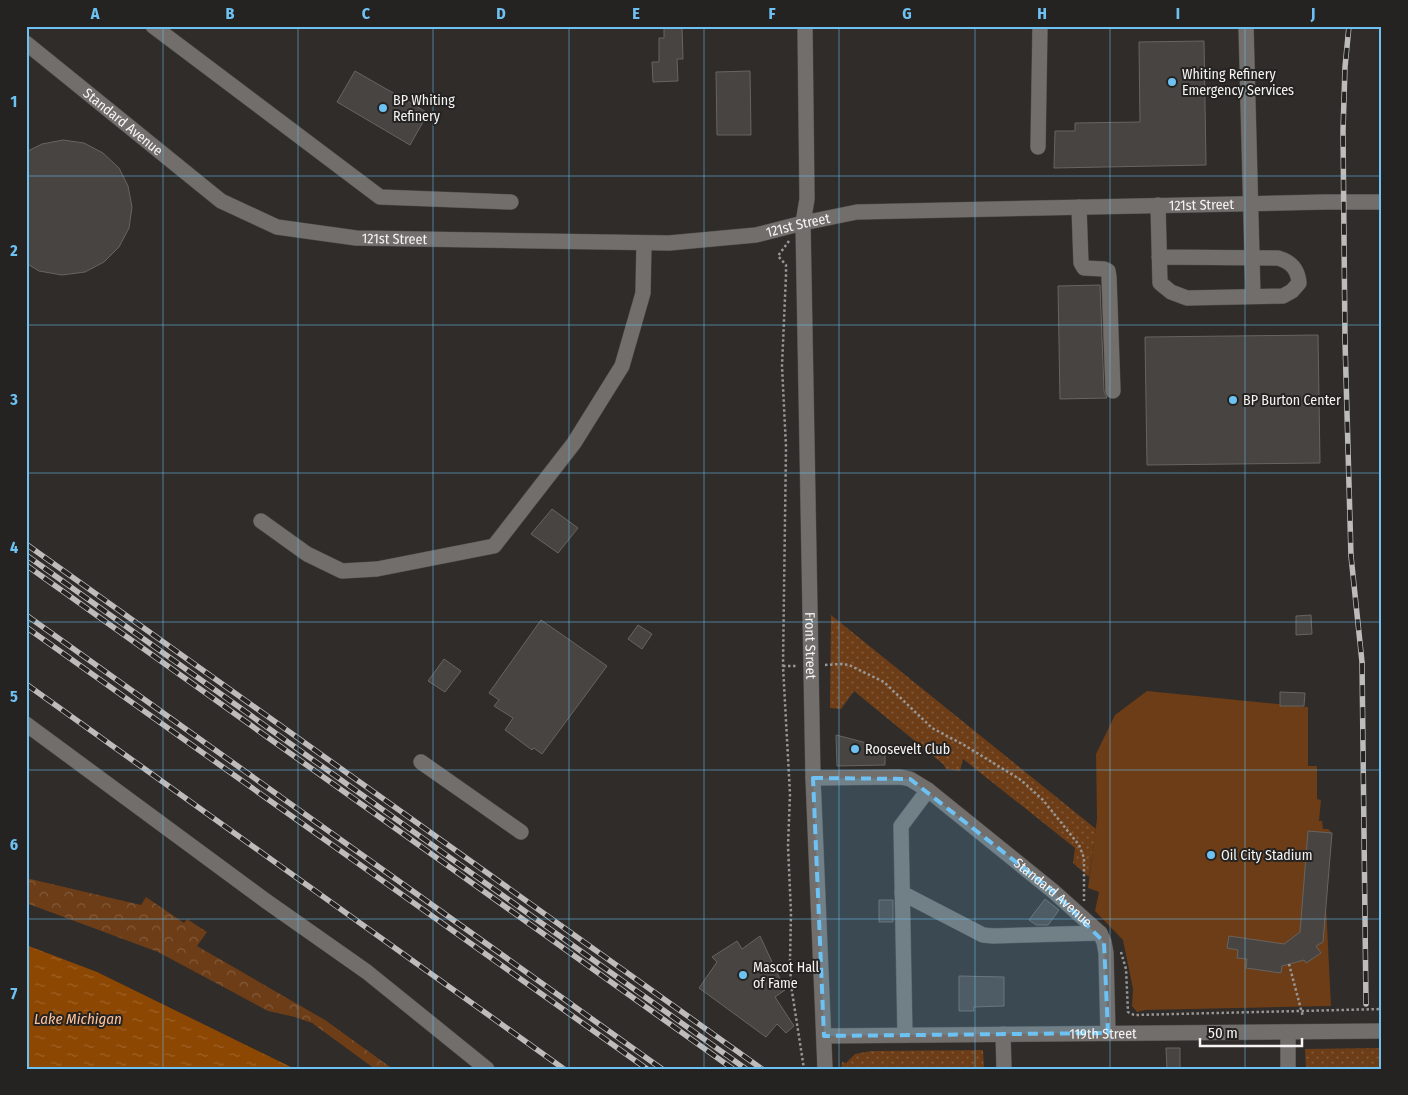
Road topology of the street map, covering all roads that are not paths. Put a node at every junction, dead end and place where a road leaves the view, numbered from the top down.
1 (153, 26) edge
2 (805, 26) edge
3 (1040, 26) edge
4 (1246, 26) edge
5 (26, 43) edge
6 (1038, 147) dead end
7 (221, 201) joint
8 (511, 202) dead end
9 (1382, 202) edge
10 (1250, 203) junction
11 (1158, 205) junction
12 (1079, 207) junction
13 (803, 223) junction
14 (644, 243) junction
15 (1159, 257) junction
16 (1252, 257) junction
17 (1253, 296) junction
18 (1113, 391) dead end
19 (261, 521) dead end
20 (26, 724) edge
21 (421, 762) dead end
22 (813, 778) junction
23 (928, 790) junction
24 (521, 832) dead end
25 (902, 893) junction
26 (1100, 933) junction
27 (1382, 1031) edge
28 (1288, 1032) junction
29 (1108, 1033) junction
30 (905, 1034) junction
31 (1003, 1034) junction
32 (824, 1036) junction
33 (487, 1069) edge
34 (825, 1069) edge
35 (1004, 1069) edge
36 (1288, 1069) edge

1 - 8 street
2 - 13 street, Front Street
3 - 6 street
4 - 10 street
5 - 7 street, Standard Avenue
7 - 14 street, 121st Street
9 - 10 street, 121st Street
10 - 11 street, 121st Street
10 - 16 street
11 - 12 street, 121st Street
11 - 15 street
12 - 13 street, 121st Street
12 - 18 street
13 - 14 street, 121st Street
13 - 22 street, Front Street
14 - 19 street
15 - 16 street
15 - 17 street
16 - 17 street
16 - 17 street
20 - 33 street
21 - 24 street
22 - 23 street, Standard Avenue
22 - 32 street, Front Street
23 - 25 street
23 - 26 street, Standard Avenue
25 - 26 street
25 - 30 street
26 - 29 street, Standard Avenue
27 - 28 street, 119th Street
28 - 29 street, 119th Street
28 - 36 street
29 - 31 street, 119th Street
30 - 31 street, 119th Street
30 - 32 street, 119th Street
31 - 35 street
32 - 34 street, Front Street

